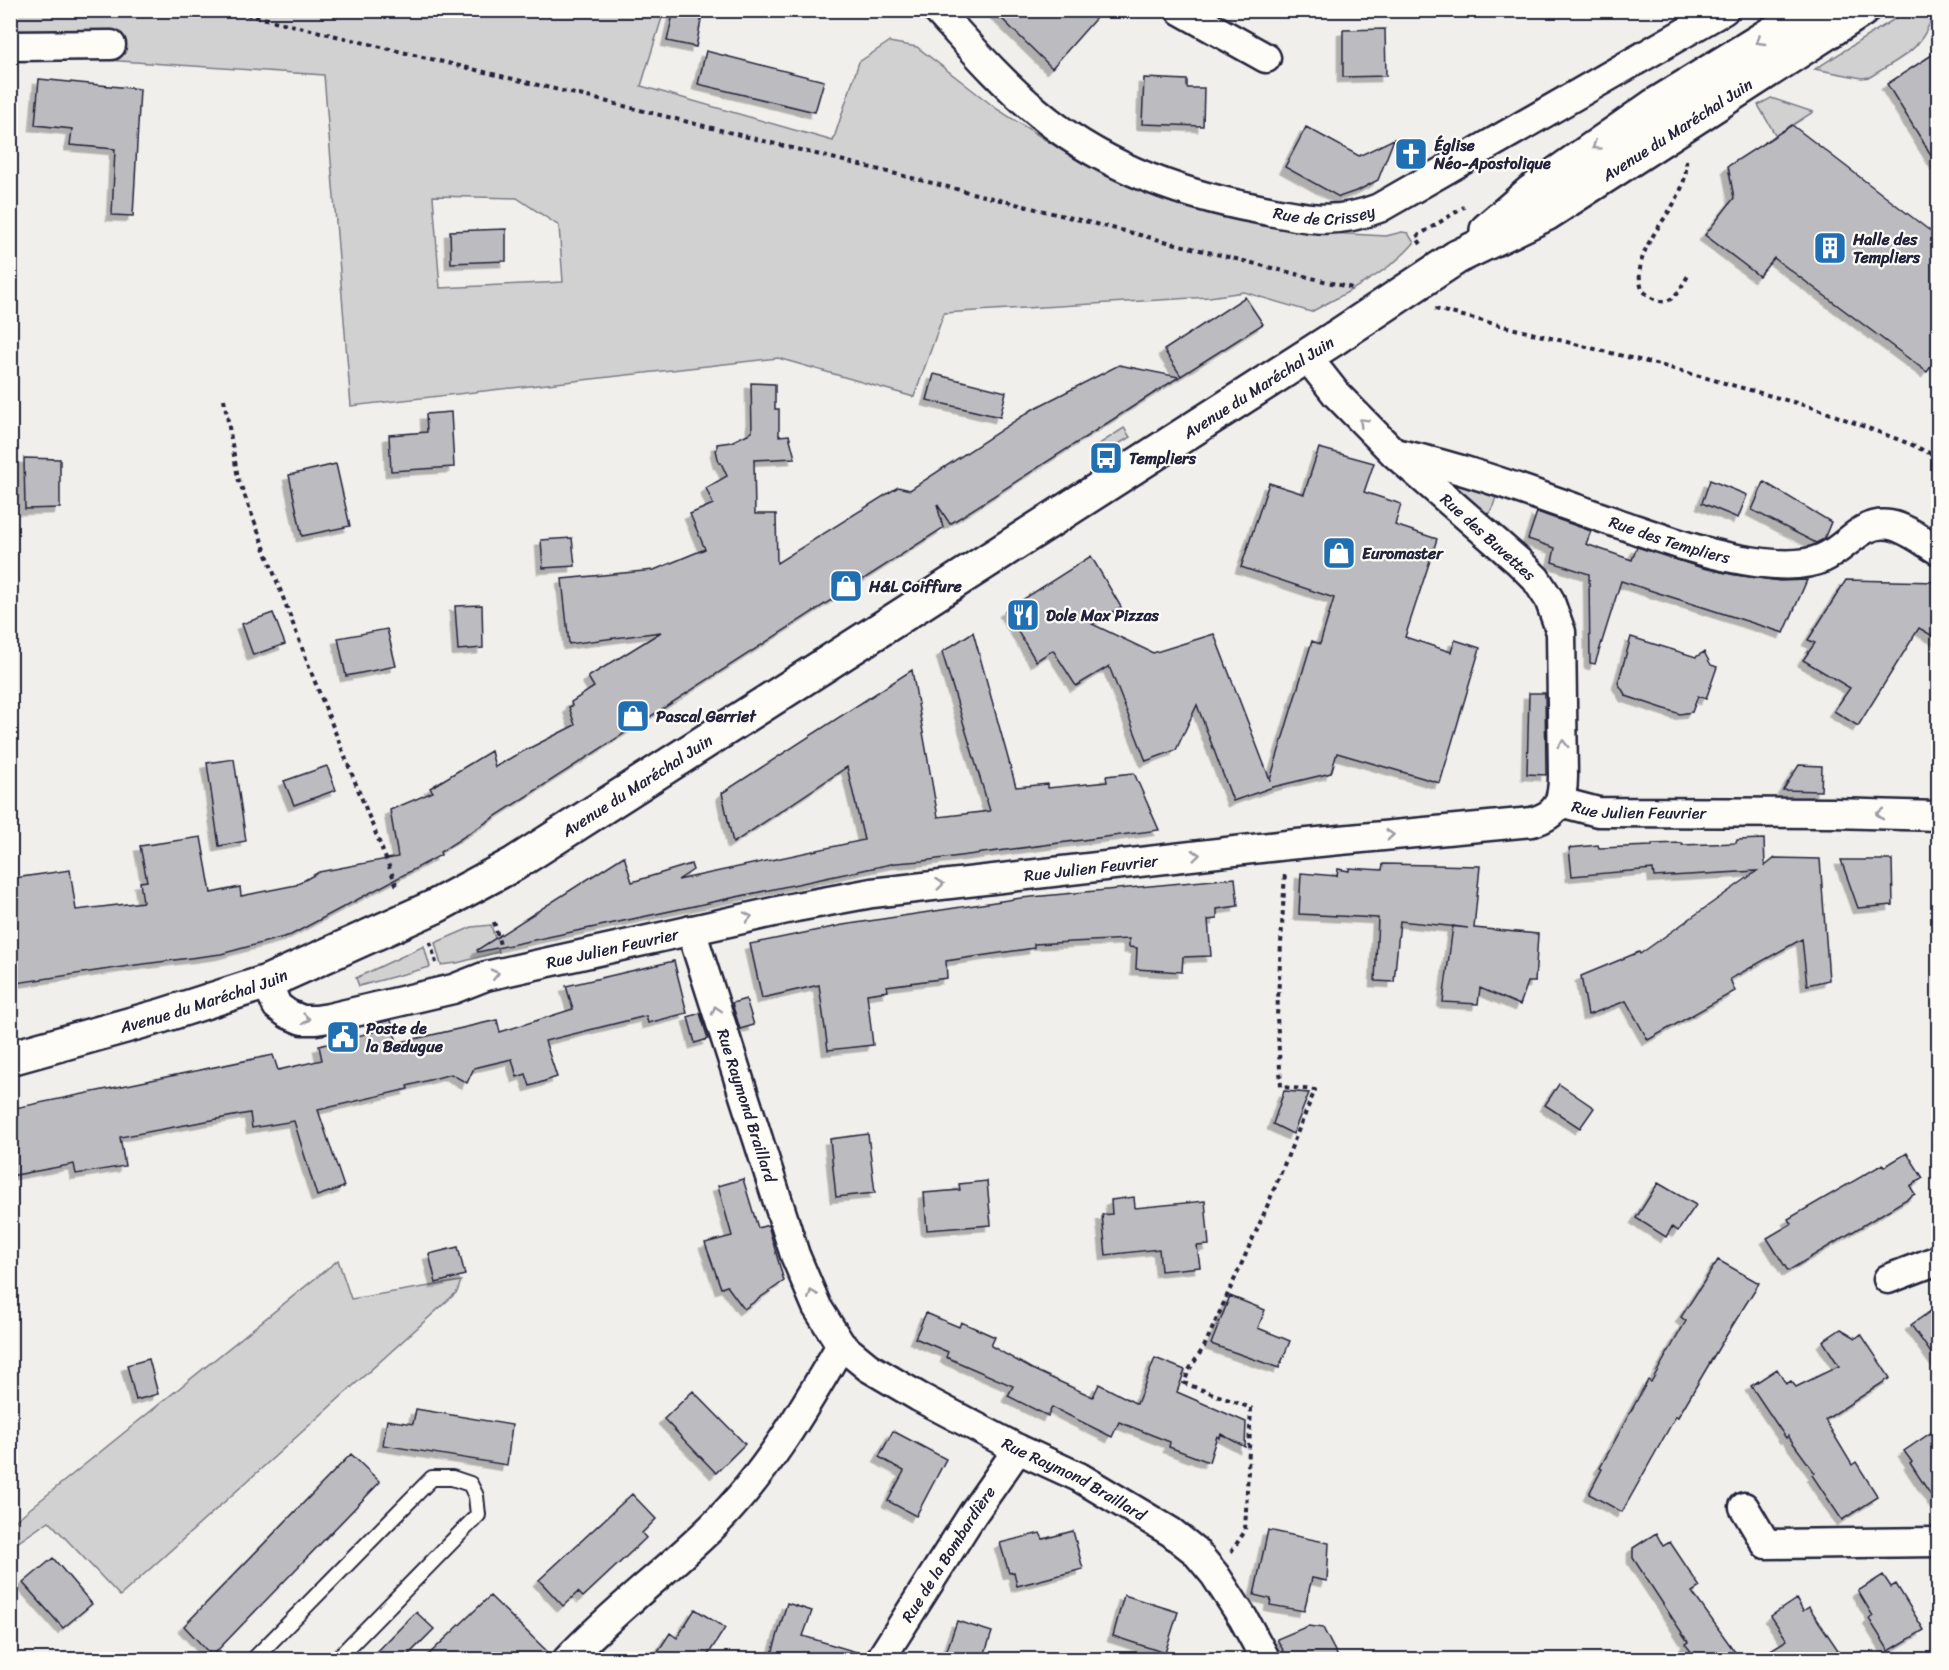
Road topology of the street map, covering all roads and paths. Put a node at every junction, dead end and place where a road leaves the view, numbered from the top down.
1 (229, 10) edge
2 (937, 10) edge
3 (1180, 10) edge
4 (1810, 10) edge
5 (1862, 10) edge
6 (1721, 11) edge
7 (111, 45) dead end
8 (10, 46) edge
9 (1266, 58) dead end
10 (1686, 157) dead end
11 (1465, 206) dead end
12 (1422, 246) dead end
13 (1457, 257) junction
14 (1689, 274) dead end
15 (1355, 289) dead end
16 (1424, 306) dead end
17 (1307, 357) junction
18 (224, 399) dead end
19 (1394, 453) junction
20 (1938, 458) edge
21 (1938, 550) edge
22 (1560, 802) junction
23 (1938, 816) edge
24 (1285, 866) dead end
25 (494, 922) dead end
26 (420, 930) junction
27 (691, 930) junction
28 (503, 954) dead end
29 (438, 972) dead end
30 (267, 982) junction
31 (10, 1058) edge
32 (1938, 1260) edge
33 (1888, 1279) dead end
34 (841, 1345) junction
35 (1018, 1449) junction
36 (1744, 1507) dead end
37 (1938, 1542) edge
38 (1215, 1575) junction
39 (253, 1659) edge
40 (336, 1659) edge
41 (567, 1659) edge
42 (880, 1659) edge
43 (1266, 1659) edge

1 - 15 path
2 - 6 street, Rue de Crissey
3 - 9 street
4 -> 13 main road, Avenue du Maréchal Juin
5 - 13 main road, Avenue du Maréchal Juin
7 - 8 street
10 - 14 path
11 - 12 path
13 - 17 main road, Avenue du Maréchal Juin, bridge
16 - 20 path
19 -> 17 street, Rue des Buvettes
17 - 26 main road, Avenue du Maréchal Juin
18 - 26 path
19 - 21 street, Rue des Templiers
22 -> 19 street, Rue des Buvettes
23 -> 22 street, Rue Julien Feuvrier
27 -> 22 street, Rue Julien Feuvrier
24 - 38 path
25 - 28 path
26 - 29 path
26 - 30 main road, Avenue du Maréchal Juin
30 -> 27 street, Rue Julien Feuvrier
34 -> 27 street, Rue Raymond Braillard
30 - 31 main road, Avenue du Maréchal Juin
32 - 33 street
34 - 35 street, Rue Raymond Braillard
34 - 41 street
35 - 38 street, Rue Raymond Braillard
35 - 42 street, Rue de la Bombardière
36 - 37 street
38 - 43 street, Rue Raymond Braillard
39 - 40 lane

